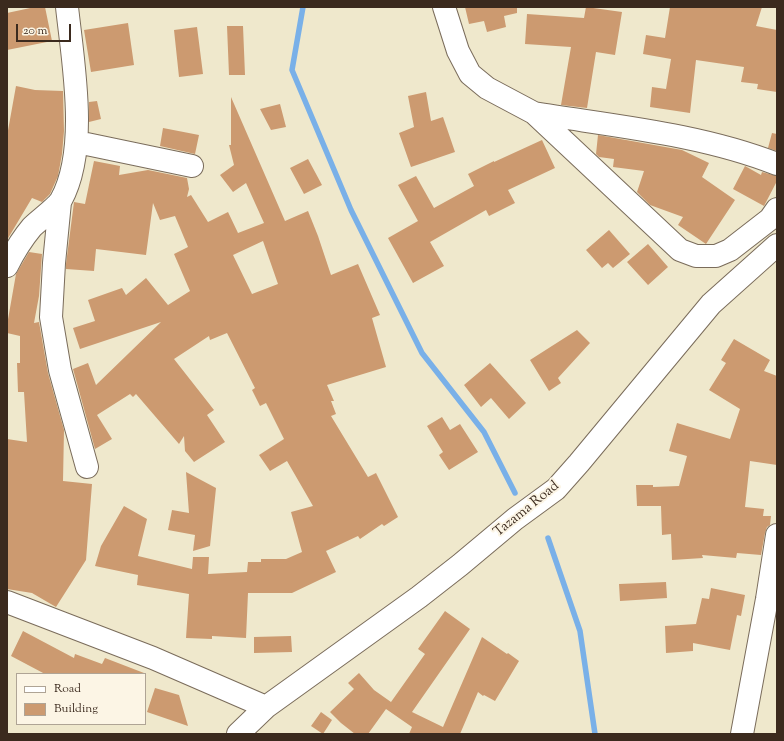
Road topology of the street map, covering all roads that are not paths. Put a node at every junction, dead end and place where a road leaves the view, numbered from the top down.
1 (67, 7) edge
2 (444, 7) edge
3 (534, 113) junction
4 (77, 142) junction
5 (777, 164) edge
6 (192, 166) dead end
7 (60, 202) junction
8 (777, 209) edge
9 (777, 244) edge
10 (7, 266) edge
11 (87, 467) dead end
12 (777, 535) edge
13 (7, 602) edge
14 (266, 707) junction
15 (238, 734) edge
16 (742, 734) edge

1 - 4 street
2 - 3 street
3 - 5 street
3 - 8 street
4 - 6 street
4 - 7 street
7 - 10 street
7 - 11 street
9 - 14 street, Tazama Road
12 - 16 street
13 - 14 street
14 - 15 street, Tazama Road

